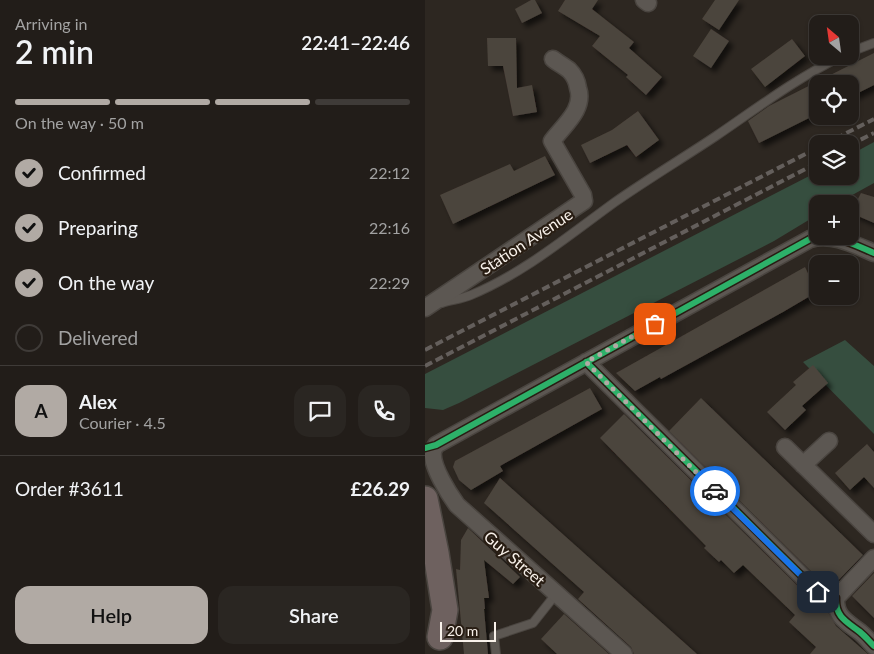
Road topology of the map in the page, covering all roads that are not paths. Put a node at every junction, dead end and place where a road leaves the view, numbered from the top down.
1 (874, 43) edge
2 (859, 49) edge
3 (553, 59) dead end
4 (827, 65) edge
5 (873, 249) edge
6 (425, 308) edge
7 (586, 362) junction
8 (829, 440) dead end
9 (785, 447) dead end
10 (803, 465) junction
11 (425, 499) edge
12 (874, 534) edge
13 (874, 558) edge
14 (425, 580) edge
15 (556, 594) junction
16 (836, 598) junction
17 (442, 645) edge
18 (874, 646) edge
19 (496, 654) edge
20 (624, 654) edge

1 - 2 lane
3 - 6 street, Station Avenue
4 - 6 lane
5 - 7 street
7 - 15 street, Guy Street
7 - 16 street
8 - 10 street
9 - 10 street
10 - 12 street
11 - 17 main road
13 - 16 street
14 - 17 main road
15 - 19 lane
15 - 20 street, Guy Street
16 - 18 street

